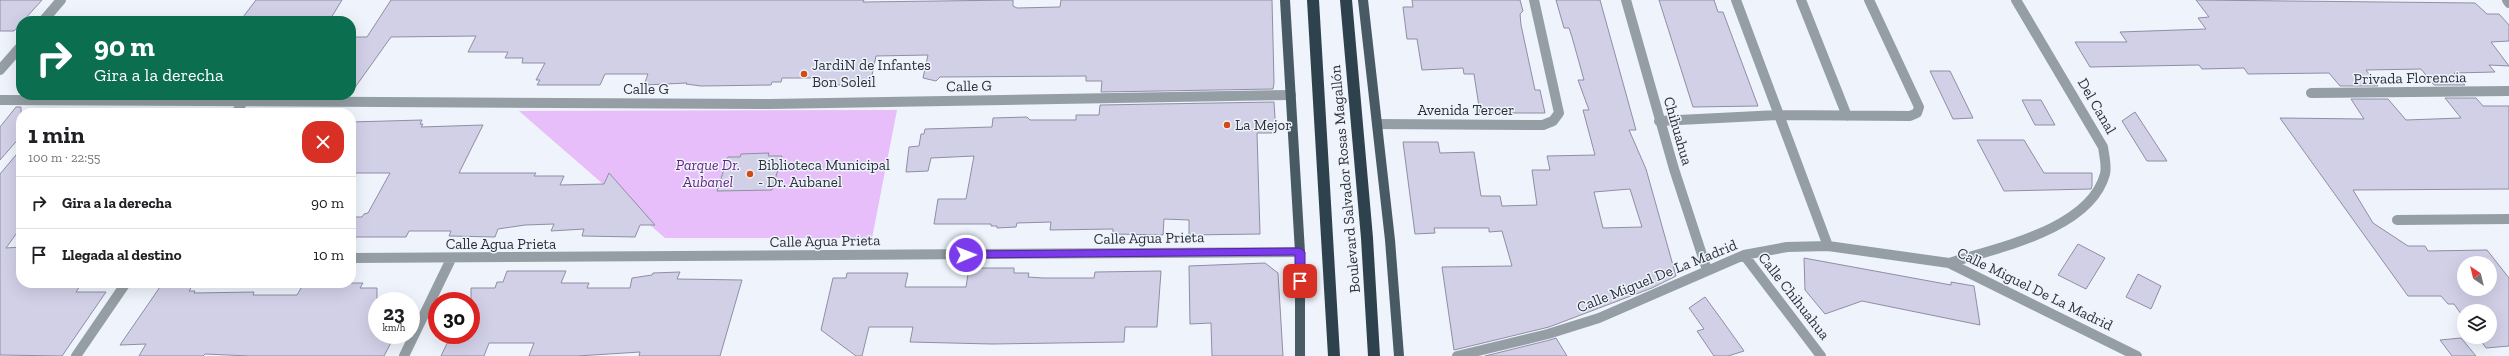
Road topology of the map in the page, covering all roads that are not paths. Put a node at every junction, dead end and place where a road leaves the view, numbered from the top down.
1 (61, 0) edge
2 (1285, 0) edge
3 (1313, 0) edge
4 (1346, 0) edge
5 (1363, 0) edge
6 (1534, 0) edge
7 (1626, 0) edge
8 (1736, 0) edge
9 (1801, 0) edge
10 (1869, 0) edge
11 (2016, 0) edge
12 (2506, 0) edge
13 (2509, 3) edge
14 (47, 16) edge
15 (16, 52) edge
16 (0, 70) edge
17 (2509, 91) edge
18 (2311, 93) dead end
19 (1291, 95) junction
20 (0, 100) edge
21 (244, 100) junction
22 (239, 108) edge
23 (1778, 115) junction
24 (1847, 116) junction
25 (1659, 121) junction
26 (1377, 124) junction
27 (2509, 219) edge
28 (2397, 220) dead end
29 (1828, 246) junction
30 (1300, 252) junction
31 (1744, 255) junction
32 (356, 258) edge
33 (451, 259) junction
34 (1949, 262) junction
35 (1707, 270) junction
36 (123, 288) edge
37 (76, 356) edge
38 (404, 356) edge
39 (1300, 356) edge
40 (1334, 356) edge
41 (1374, 356) edge
42 (1399, 356) edge
43 (1457, 356) edge
44 (1821, 356) edge
45 (2136, 356) edge

1 - 14 street
2 - 19 main road
3 - 40 highway, Boulevard Salvador Rosas Magallón
4 - 41 highway, Boulevard Salvador Rosas Magallón
5 - 26 main road
6 - 26 street, Avenida Tercer
7 - 25 street, Chihuahua
8 - 23 street
9 - 24 street
10 - 24 street
11 - 34 street, Del Canal
12 - 13 street
15 - 16 street
17 - 18 street, Privada Florencia
19 - 21 street, Calle G
19 - 30 main road
20 - 21 street, Calle G
21 - 22 street
23 - 24 street
23 - 25 street
23 - 29 street
25 - 35 street, Chihuahua
26 - 42 main road
27 - 28 street
29 - 31 street, Calle Miguel De La Madrid
29 - 34 street, Calle Miguel De La Madrid
30 - 33 street, Calle Agua Prieta
30 - 39 main road
31 - 35 street, Calle Miguel De La Madrid
31 - 44 street, Calle Chihuahua
32 - 33 street, Calle Agua Prieta
33 - 38 street
34 - 45 street, Calle Miguel De La Madrid
35 - 43 street, Calle Miguel De La Madrid
36 - 37 street

